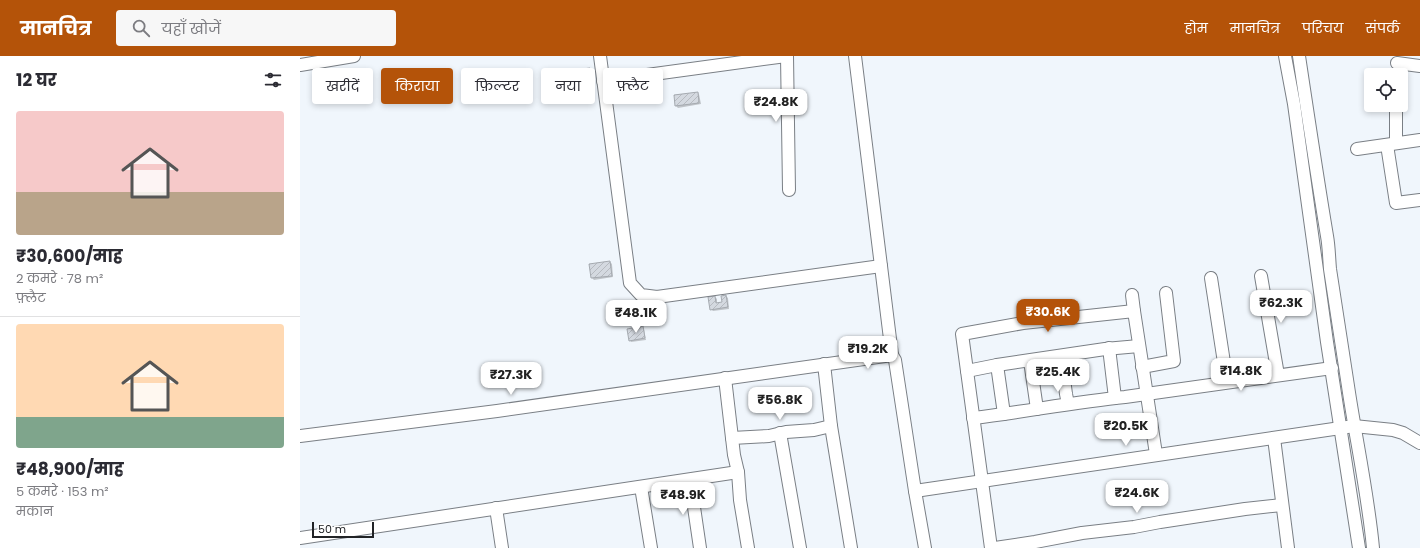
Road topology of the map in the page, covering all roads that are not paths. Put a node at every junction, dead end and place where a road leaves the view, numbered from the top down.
1 (354, 56) edge
2 (600, 56) edge
3 (786, 56) edge
4 (855, 56) edge
5 (1285, 56) edge
6 (1299, 56) edge
7 (300, 65) edge
8 (1397, 65) edge
9 (1420, 66) edge
10 (663, 73) edge
11 (603, 81) edge
12 (606, 104) edge
13 (1395, 112) edge
14 (1420, 140) edge
15 (1391, 144) junction
16 (1357, 149) dead end
17 (789, 190) dead end
18 (1420, 200) edge
19 (881, 266) junction
20 (1261, 276) dead end
21 (1211, 278) dead end
22 (1166, 293) dead end
23 (1132, 295) dead end
24 (1134, 312) junction
25 (1139, 346) junction
26 (1109, 348) junction
27 (892, 355) junction
28 (1061, 356) junction
29 (1030, 361) junction
30 (824, 364) junction
31 (997, 365) junction
32 (1142, 367) junction
33 (1332, 368) junction
34 (967, 371) junction
35 (1278, 375) junction
36 (725, 378) junction
37 (1227, 382) junction
38 (1146, 393) junction
39 (1115, 398) junction
40 (1068, 404) junction
41 (1037, 409) junction
42 (1004, 414) junction
43 (973, 418) junction
44 (831, 426) junction
45 (1354, 426) junction
46 (1340, 427) junction
47 (780, 433) junction
48 (300, 436) edge
49 (732, 438) junction
50 (1274, 438) junction
51 (1420, 443) edge
52 (1156, 454) junction
53 (738, 472) junction
54 (690, 480) junction
55 (982, 481) junction
56 (641, 487) junction
57 (915, 491) junction
58 (1282, 505) junction
59 (496, 508) junction
60 (300, 538) edge
61 (502, 548) edge
62 (651, 548) edge
63 (700, 548) edge
64 (748, 548) edge
65 (800, 548) edge
66 (851, 548) edge
67 (925, 548) edge
68 (991, 548) edge
69 (995, 548) edge
70 (1288, 548) edge
71 (1359, 548) edge
72 (1373, 548) edge

1 - 7 street
2 - 11 street
3 - 10 street
3 - 17 street
4 - 19 street
5 - 33 street
6 - 45 street
8 - 9 street
12 - 19 street
13 - 15 street
14 - 15 street
15 - 16 street
15 - 18 street
19 - 27 street
20 - 35 street
21 - 37 street
22 - 32 street
23 - 24 street
24 - 25 street
24 - 34 street
25 - 26 street
25 - 32 street
26 - 28 street
26 - 39 street
27 - 30 street
27 - 57 street
28 - 29 street
28 - 40 street
29 - 31 street
29 - 41 street
30 - 36 street
30 - 44 street
31 - 34 street
31 - 42 street
32 - 38 street
33 - 35 street
33 - 46 street
34 - 43 street
35 - 37 street
36 - 48 street
36 - 49 street
37 - 38 street
38 - 39 street
38 - 52 street
39 - 40 street
40 - 41 street
41 - 42 street
42 - 43 street
43 - 55 street
44 - 47 street
44 - 66 street
45 - 46 street
45 - 51 street
45 - 72 street
46 - 50 street
46 - 71 street
47 - 49 street
47 - 65 street
49 - 53 street
50 - 52 street
50 - 58 street
52 - 55 street
53 - 54 street
53 - 64 street
54 - 56 street
54 - 63 street
55 - 57 street
55 - 68 street
56 - 59 street
56 - 62 street
57 - 67 street
58 - 69 street
58 - 70 street
59 - 60 street
59 - 61 street

